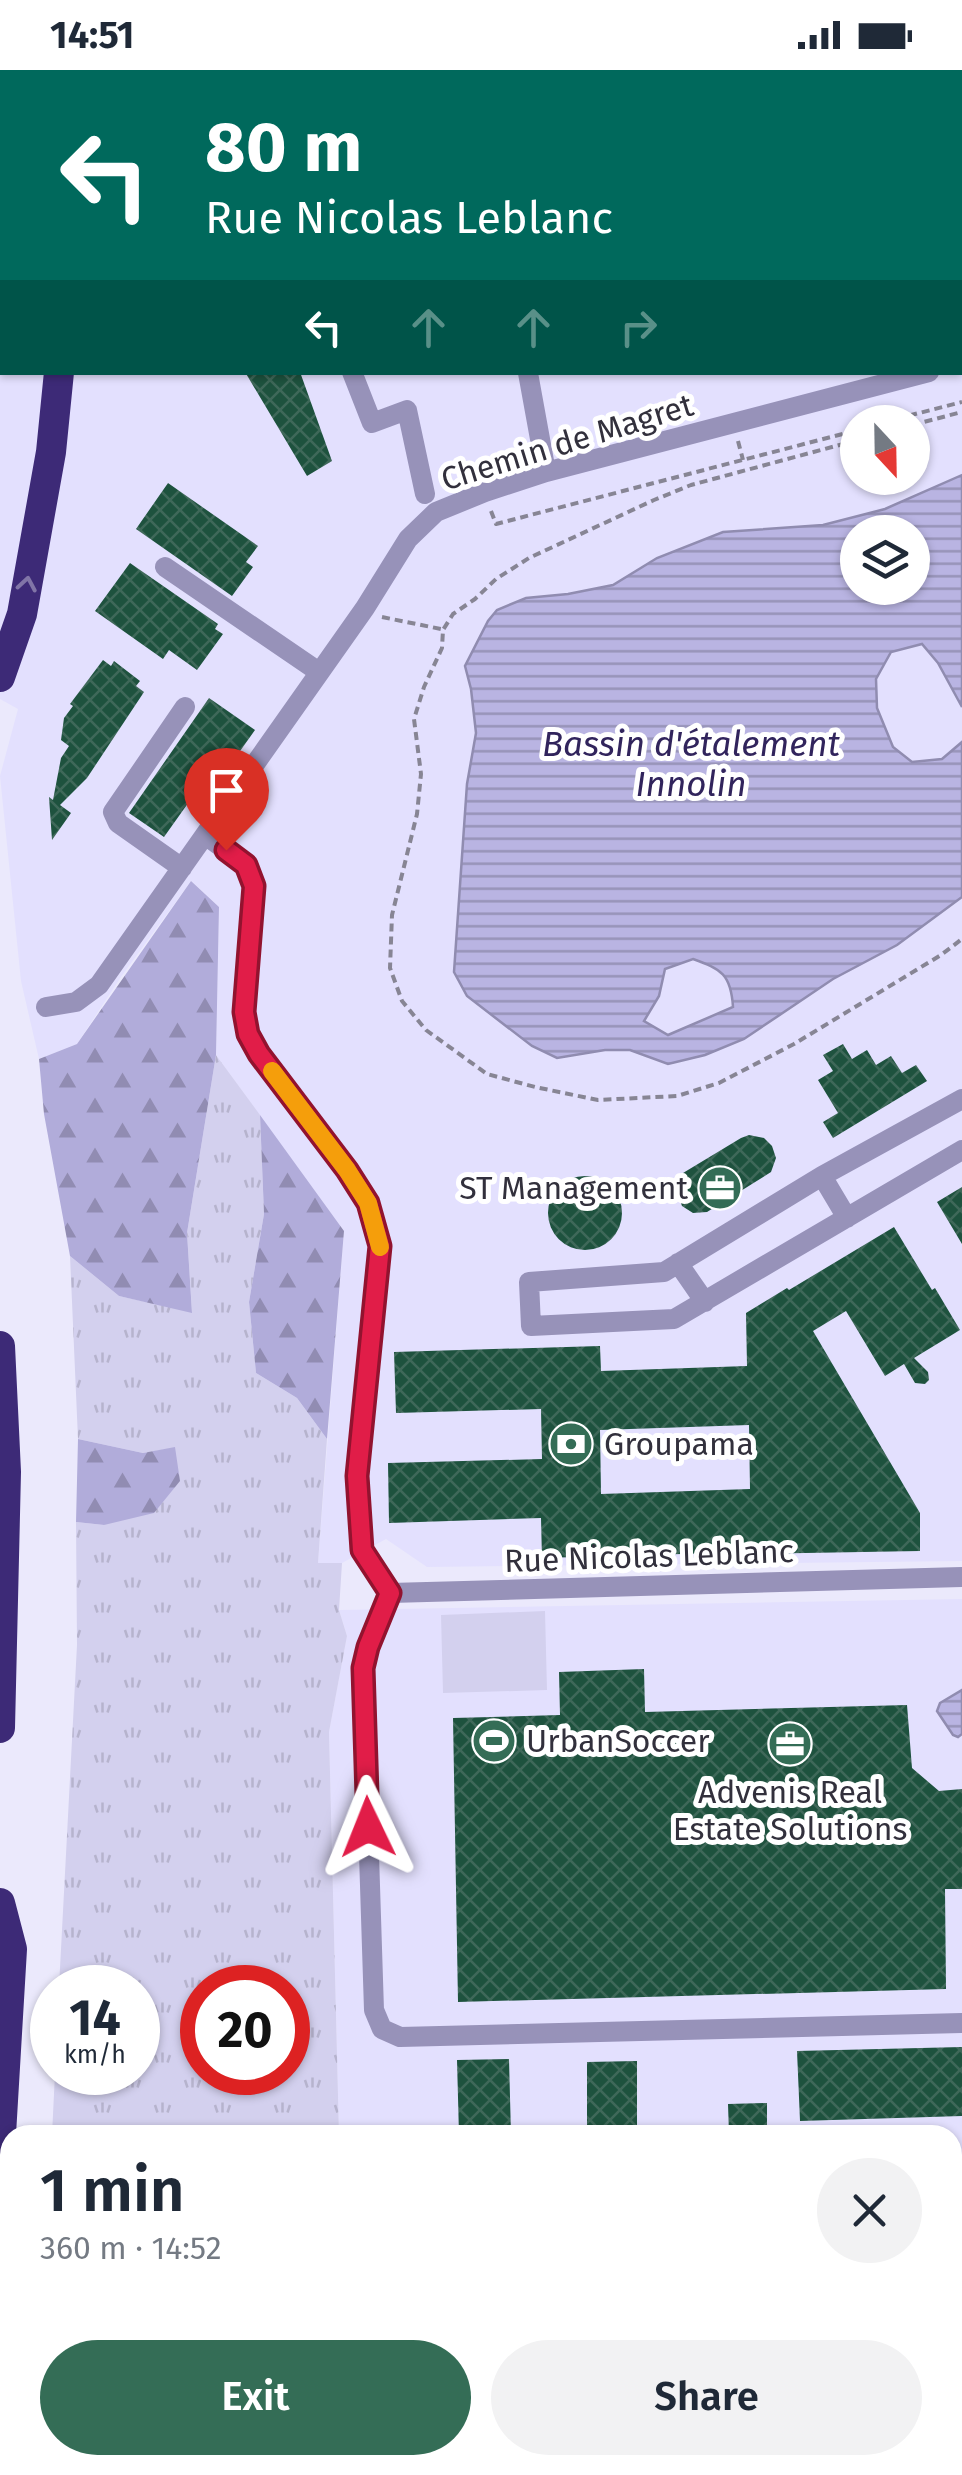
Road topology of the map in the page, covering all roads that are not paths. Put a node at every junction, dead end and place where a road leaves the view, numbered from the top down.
1 (59, 375) edge
2 (353, 375) edge
3 (528, 375) edge
4 (918, 375) edge
5 (546, 472) junction
6 (425, 494) dead end
7 (165, 567) dead end
8 (319, 672) junction
9 (0, 677) edge
10 (185, 707) dead end
11 (206, 835) junction
12 (182, 868) junction
13 (46, 1007) dead end
14 (962, 1099) edge
15 (962, 1150) edge
16 (822, 1176) junction
17 (847, 1218) junction
18 (678, 1264) junction
19 (705, 1302) junction
20 (0, 1346) edge
21 (962, 1578) edge
22 (390, 1593) junction
23 (0, 1728) edge
24 (0, 1903) edge
25 (962, 2023) edge
26 (2, 2125) edge

9 -> 1 highway
2 - 6 street
3 - 5 street
4 - 5 street, Chemin de Magret
5 - 8 street, Chemin de Magret
7 - 8 street
8 - 11 street, Chemin de Magret
10 - 12 street
11 - 12 street, Chemin de Magret
11 - 22 street
12 - 13 street, Chemin de Magret
14 - 16 street
15 - 17 street
16 - 17 street
16 - 18 street
17 - 19 street
18 - 19 street
18 - 19 street
20 - 23 highway
21 - 22 street, Rue Nicolas Leblanc
22 - 25 street
24 - 26 highway

